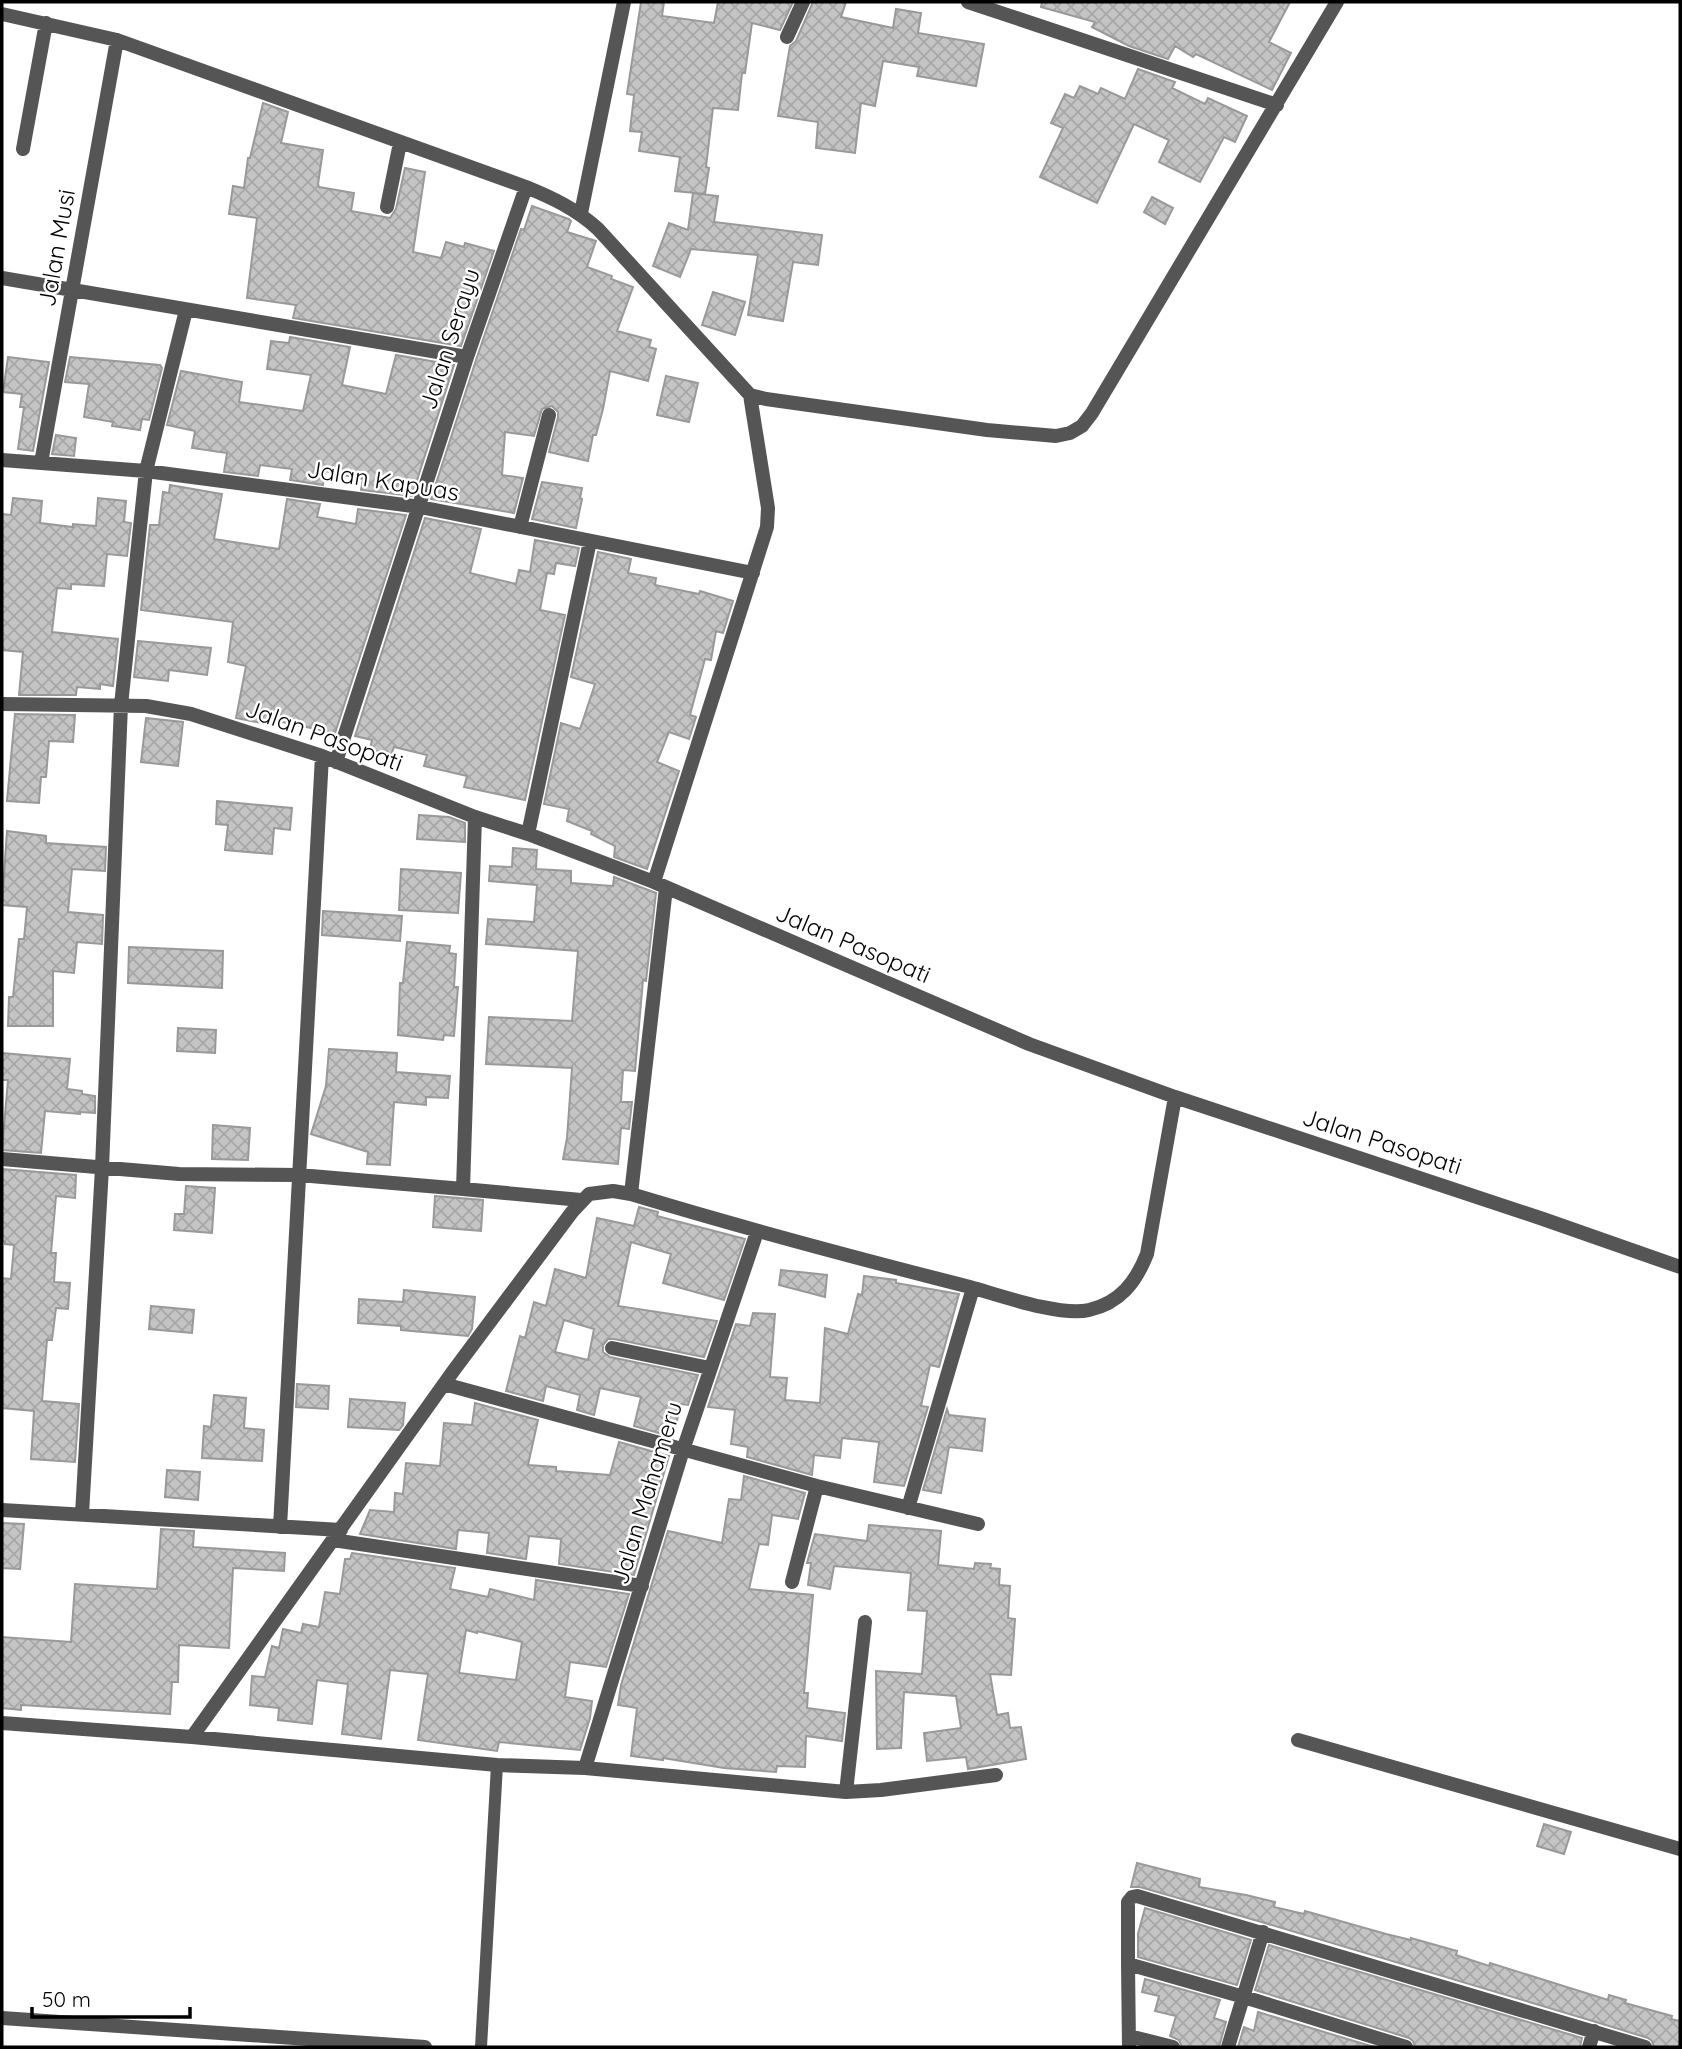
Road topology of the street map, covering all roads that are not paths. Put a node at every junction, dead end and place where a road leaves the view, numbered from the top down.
1 (624, 2) edge
2 (803, 2) edge
3 (968, 2) edge
4 (1338, 2) edge
5 (2, 14) edge
6 (46, 23) junction
7 (787, 37) dead end
8 (117, 40) junction
9 (1277, 105) junction
10 (400, 143) junction
11 (23, 149) dead end
12 (526, 187) junction
13 (387, 207) dead end
14 (580, 213) junction
15 (2, 278) edge
16 (73, 289) junction
17 (186, 310) junction
18 (467, 357) junction
19 (750, 395) junction
20 (549, 415) dead end
21 (2, 460) edge
22 (41, 463) junction
23 (146, 471) junction
24 (420, 507) junction
25 (520, 527) junction
26 (590, 541) junction
27 (753, 573) junction
28 (2, 704) edge
29 (121, 705) junction
30 (329, 759) junction
31 (475, 817) junction
32 (528, 834) junction
33 (660, 885) junction
34 (1175, 1097) junction
35 (2, 1159) edge
36 (102, 1168) junction
37 (299, 1175) junction
38 (463, 1189) junction
39 (631, 1194) junction
40 (581, 1200) junction
41 (757, 1232) junction
42 (1680, 1267) edge
43 (973, 1288) junction
44 (612, 1348) dead end
45 (710, 1368) junction
46 (444, 1384) junction
47 (683, 1450) junction
48 (817, 1486) junction
49 (908, 1508) junction
50 (2, 1510) edge
51 (82, 1514) junction
52 (978, 1524) dead end
53 (280, 1527) junction
54 (337, 1535) junction
55 (792, 1582) dead end
56 (642, 1586) junction
57 (866, 1622) dead end
58 (2, 1723) edge
59 (192, 1737) junction
60 (1298, 1740) dead end
61 (497, 1765) junction
62 (584, 1768) junction
63 (996, 1775) dead end
64 (846, 1792) junction
65 (1680, 1849) edge
66 (1263, 1932) junction
67 (1128, 1964) junction
68 (1244, 1997) junction
69 (2, 2018) edge
70 (1594, 2031) junction
71 (1129, 2042) edge
72 (425, 2047) edge
73 (481, 2047) edge
74 (1173, 2047) edge
75 (1228, 2047) edge
76 (1406, 2047) edge
77 (1589, 2047) edge
78 (1645, 2047) edge

1 - 14 street
2 - 7 street
3 - 9 street
4 - 9 street
5 - 6 street
6 - 8 street
6 - 11 street
8 - 10 street
8 - 16 street, Jalan Musi
9 - 19 street
10 - 12 street
10 - 13 street
12 - 14 street
12 - 18 street, Jalan Serayu
14 - 19 street
15 - 16 street
16 - 17 street
16 - 22 street, Jalan Musi
17 - 18 street
17 - 23 street
18 - 24 street, Jalan Serayu
19 - 27 street
20 - 25 street
21 - 22 street, Jalan Kapuas
22 - 23 street, Jalan Kapuas
23 - 24 street, Jalan Kapuas
23 - 29 street
24 - 25 street, Jalan Kapuas
24 - 30 street, Jalan Serayu
25 - 26 street, Jalan Kapuas
26 - 27 street, Jalan Kapuas
26 - 32 street
27 - 33 street
28 - 29 street, Jalan Pasopati
29 - 30 street, Jalan Pasopati
29 - 36 street
30 - 31 street, Jalan Pasopati
30 - 37 street, Jalan Serayu
31 - 32 street, Jalan Pasopati
31 - 38 street
32 - 33 street, Jalan Pasopati
33 - 34 street, Jalan Pasopati
33 - 39 street
34 - 42 street, Jalan Pasopati
34 - 43 street
35 - 36 street
36 - 37 street
36 - 51 street
37 - 38 street
37 - 53 street, Jalan Serayu
38 - 40 street
39 - 40 street
39 - 41 street
40 - 46 street
41 - 43 street
41 - 45 street, Jalan Mahameru
43 - 49 street
44 - 45 street
45 - 47 street, Jalan Mahameru
46 - 47 street
46 - 54 street
47 - 48 street
47 - 56 street, Jalan Mahameru
48 - 49 street
48 - 55 street
49 - 52 street
50 - 51 street
51 - 53 street
53 - 54 street
54 - 56 street
54 - 59 street
56 - 62 street, Jalan Mahameru
57 - 64 street
58 - 59 street
59 - 61 street
60 - 65 street
61 - 62 street
61 - 73 lane
62 - 64 street
63 - 64 street
66 - 67 street
66 - 68 street
66 - 70 street
67 - 68 street
67 - 71 street
68 - 75 street
68 - 76 street
69 - 72 street
70 - 77 street
70 - 78 street
71 - 74 street

